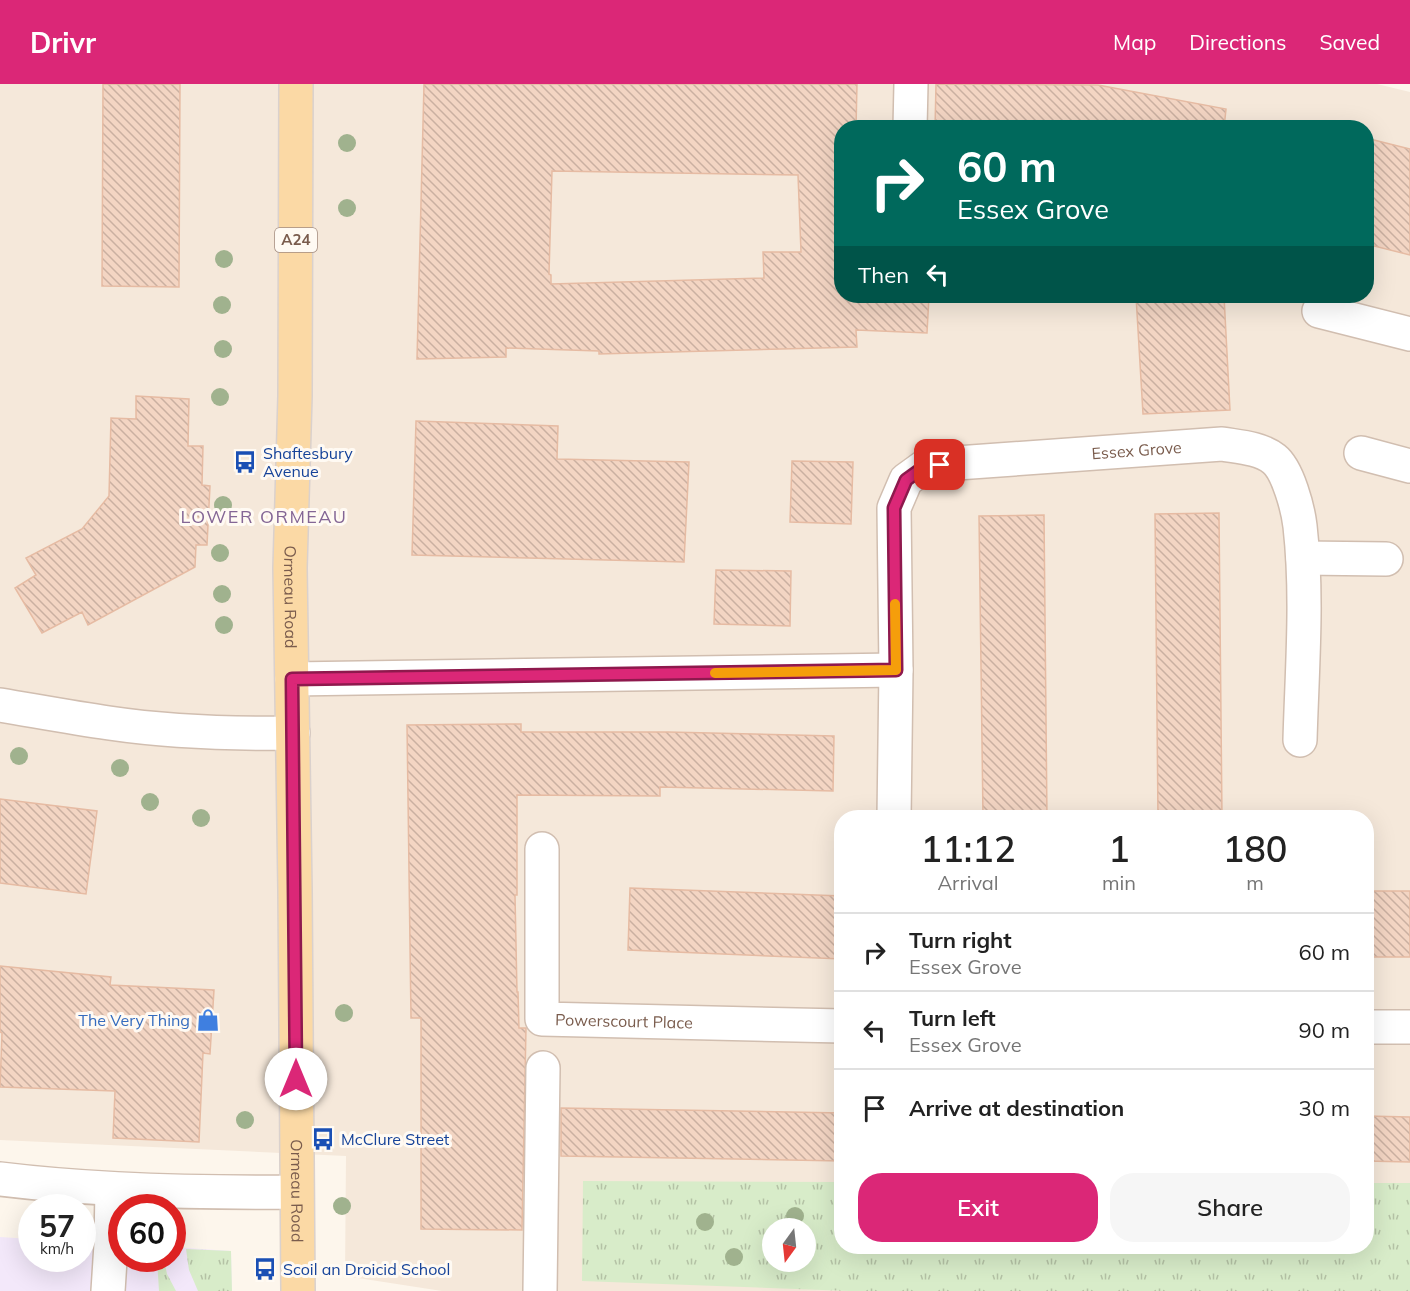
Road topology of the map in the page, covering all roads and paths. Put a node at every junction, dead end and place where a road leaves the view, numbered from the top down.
1 (296, 84) edge
2 (911, 84) edge
3 (910, 120) edge
4 (1319, 311) dead end
5 (1410, 334) edge
6 (1361, 453) dead end
7 (1410, 466) edge
8 (1303, 558) junction
9 (1386, 559) dead end
10 (896, 670) junction
11 (292, 679) junction
12 (0, 705) edge
13 (293, 733) junction
14 (1300, 740) dead end
15 (894, 810) edge
16 (542, 849) dead end
17 (834, 1026) edge
18 (1410, 1026) edge
19 (1374, 1027) edge
20 (543, 1068) dead end
21 (0, 1179) edge
22 (112, 1189) junction
23 (296, 1192) junction
24 (108, 1291) edge
25 (298, 1291) edge
26 (540, 1291) edge

1 - 11 main road, Ormeau Road / A24
2 - 3 street
4 - 5 street
6 - 7 street
8 - 9 street
8 - 10 street, Essex Grove
8 - 14 street, Essex Grove
10 - 11 street
10 - 15 street, Essex Grove
11 - 13 main road, Ormeau Road / A24
12 - 13 street
13 - 23 main road, Ormeau Road / A24
16 - 17 street, Powerscourt Place
18 - 19 street
20 - 26 street
21 - 22 street
22 - 23 street
22 - 24 street
23 - 25 main road, Ormeau Road / A24

